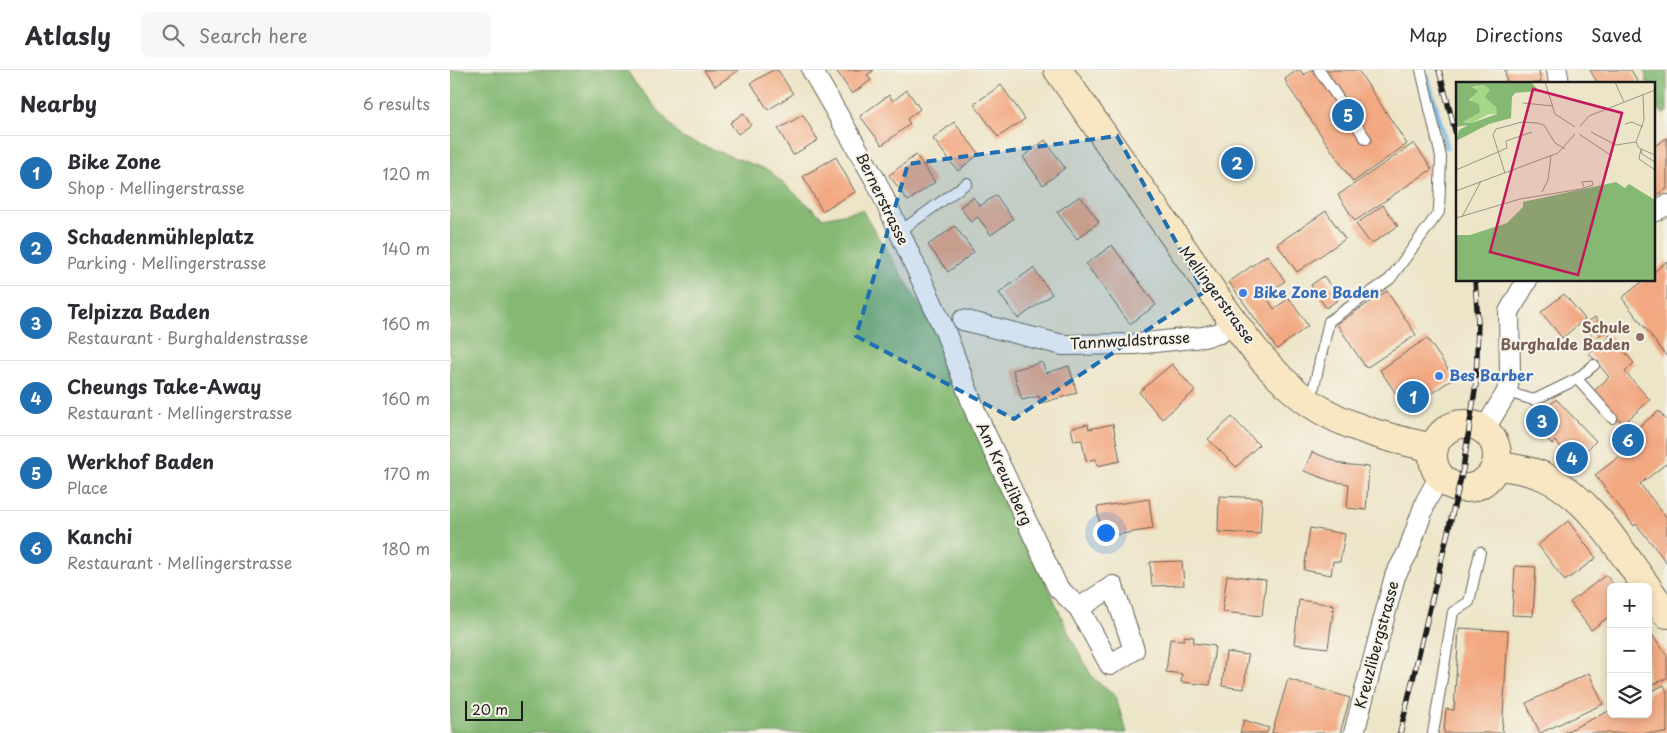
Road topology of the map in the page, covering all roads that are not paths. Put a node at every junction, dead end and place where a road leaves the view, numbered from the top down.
1 (812, 70) edge
2 (1058, 70) edge
3 (1319, 70) edge
4 (1421, 70) edge
5 (1366, 139) dead end
6 (967, 183) dead end
7 (1667, 204) edge
8 (1654, 211) edge
9 (899, 232) junction
10 (1526, 281) edge
11 (963, 320) dead end
12 (1234, 320) junction
13 (945, 331) joint
14 (1594, 364) dead end
15 (1577, 379) junction
16 (1507, 392) junction
17 (1310, 403) junction
18 (1612, 418) dead end
19 (1484, 430) junction
20 (1434, 448) junction
21 (1496, 466) junction
22 (1440, 476) junction
23 (1480, 552) dead end
24 (1644, 583) edge
25 (1652, 593) edge
26 (1079, 608) dead end
27 (1667, 614) edge
28 (1354, 733) edge
29 (1433, 733) edge

1 - 9 street, Bernerstrasse
2 - 12 main road, Mellingerstrasse
3 - 5 lane
4 - 17 lane
6 - 9 lane
7 - 8 street
9 - 13 street, Bernerstrasse
10 - 16 street
11 - 12 street, Tannwaldstrasse
12 - 17 main road, Mellingerstrasse
13 - 26 street, Am Kreuzliberg
14 - 15 lane
15 - 16 lane
15 - 18 lane
16 - 19 street
17 - 20 main road, Mellingerstrasse
19 - 20 main road
19 - 21 main road
20 - 22 main road
21 - 22 main road
21 - 24 main road
22 - 28 street, Kreuzlibergstrasse
23 - 29 lane
25 - 27 main road

